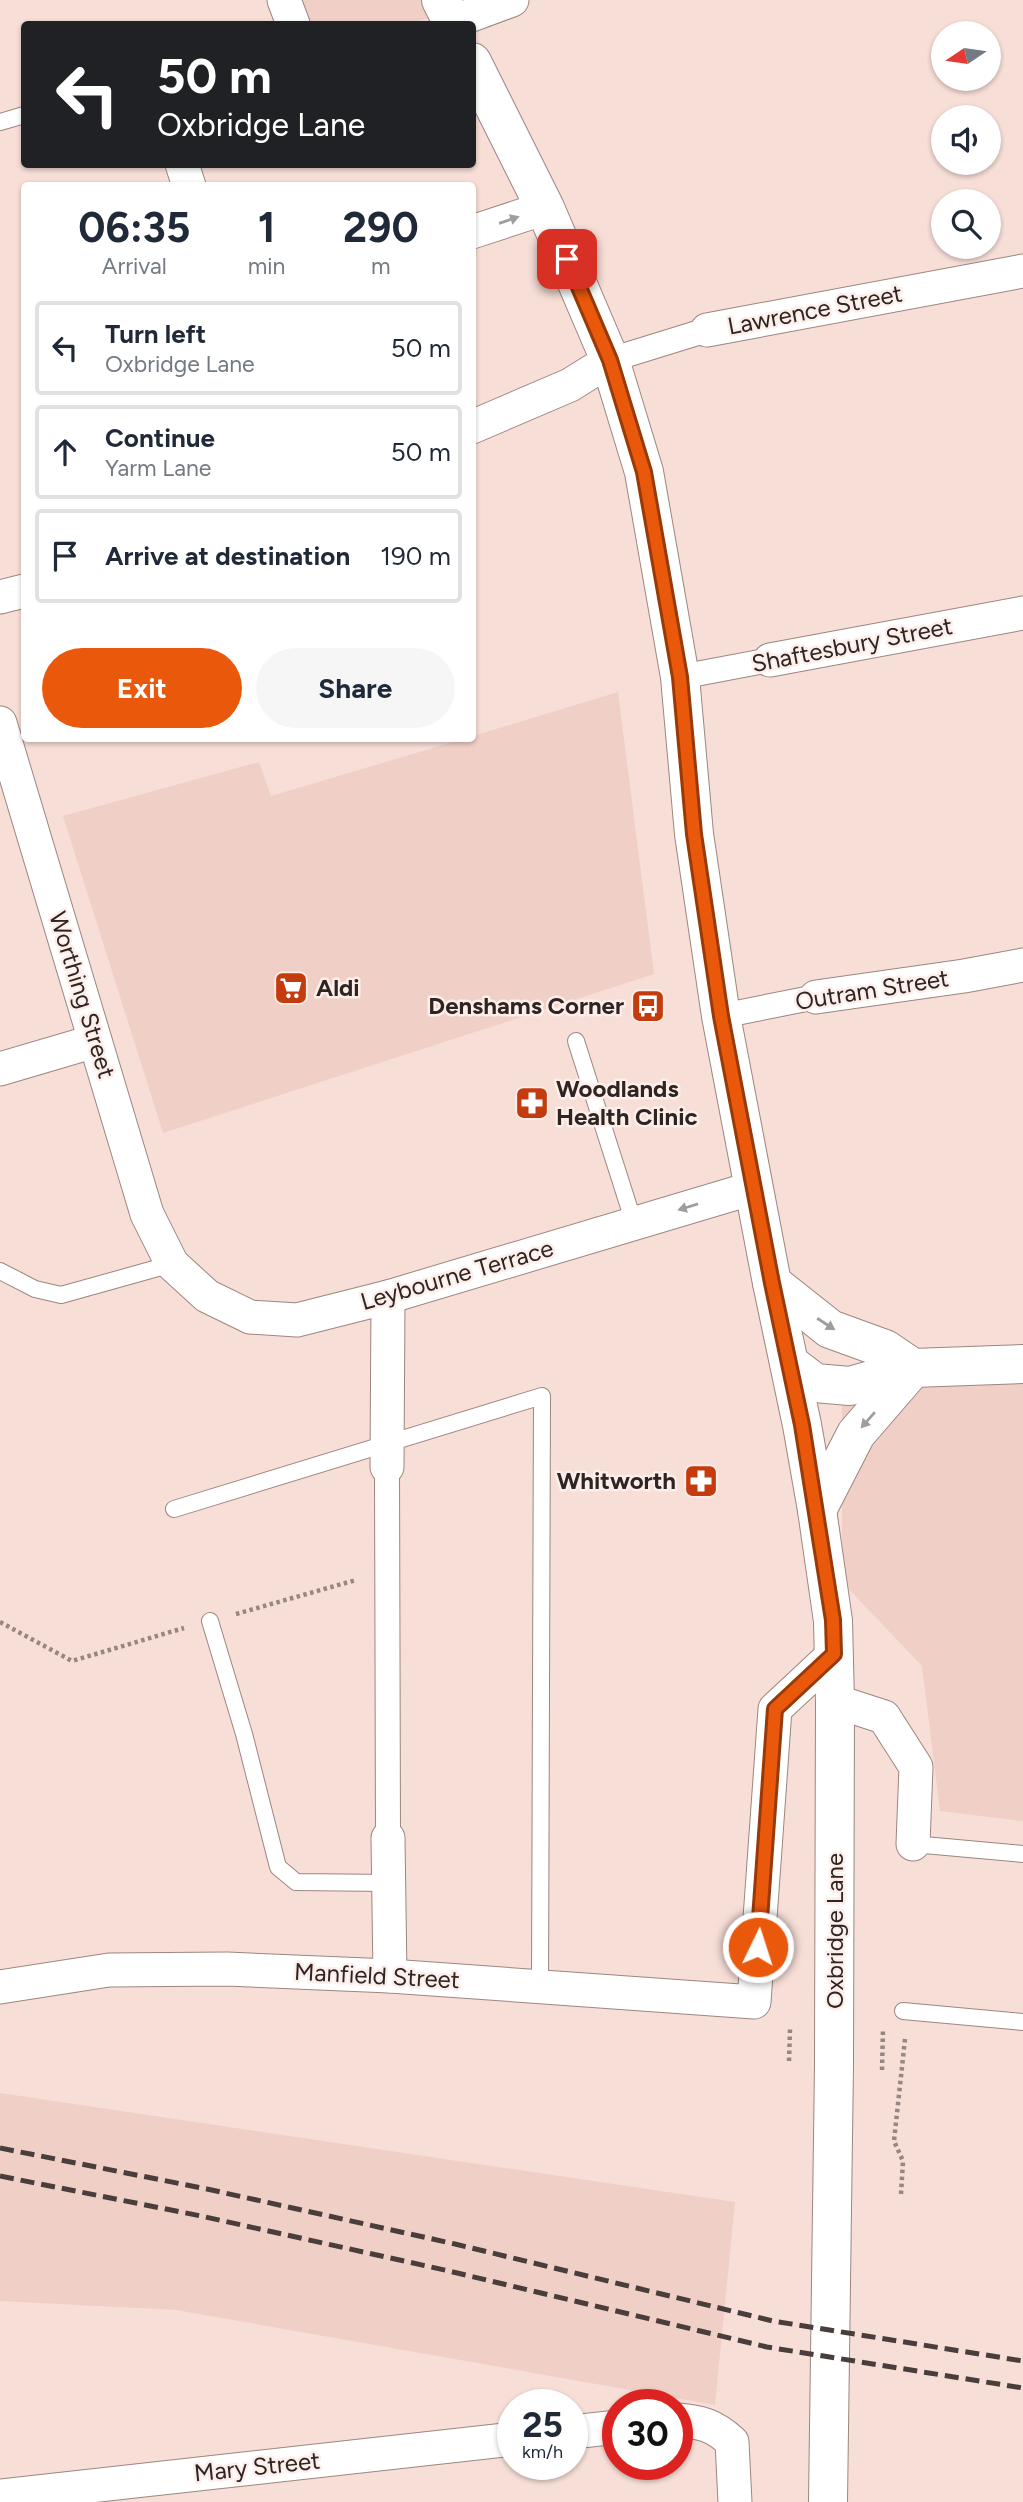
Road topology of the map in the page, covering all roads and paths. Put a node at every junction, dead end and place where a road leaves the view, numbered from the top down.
1 (284, 0) edge
2 (512, 0) edge
3 (448, 18) edge
4 (292, 21) edge
5 (476, 70) edge
6 (21, 117) edge
7 (0, 122) edge
8 (545, 208) junction
9 (476, 231) edge
10 (1023, 271) edge
11 (707, 330) joint
12 (610, 360) junction
13 (476, 425) edge
14 (21, 592) edge
15 (0, 597) edge
16 (1023, 613) edge
17 (770, 660) joint
18 (680, 677) junction
19 (0, 723) edge
20 (1023, 965) edge
21 (816, 997) joint
22 (721, 1016) junction
23 (95, 1041) junction
24 (576, 1041) dead end
25 (0, 1069) edge
26 (753, 1188) junction
27 (634, 1223) junction
28 (172, 1264) junction
29 (0, 1271) edge
30 (772, 1283) junction
31 (388, 1297) junction
32 (790, 1364) junction
33 (1023, 1364) edge
34 (913, 1368) junction
35 (388, 1456) junction
36 (174, 1509) dead end
37 (817, 1510) junction
38 (210, 1621) dead end
39 (834, 1654) junction
40 (835, 1703) junction
41 (388, 1838) joint
42 (913, 1844) joint
43 (1023, 1854) edge
44 (389, 1883) junction
45 (390, 1976) junction
46 (0, 1987) edge
47 (540, 1987) junction
48 (903, 2011) dead end
49 (1023, 2022) edge
50 (884, 2026) dead end
51 (906, 2028) dead end
52 (790, 2029) dead end
53 (789, 2061) dead end
54 (882, 2070) dead end
55 (901, 2194) dead end
56 (693, 2421) edge
57 (497, 2441) edge
58 (0, 2496) edge
59 (735, 2502) edge
60 (828, 2502) edge

1 - 4 street
2 - 3 street
5 - 8 street, Oxbridge Lane
6 - 7 lane
9 -> 8 street
8 - 12 street, Oxbridge Lane
10 - 11 street, Lawrence Street
11 - 12 street, Lawrence Street
12 - 13 street
12 - 18 street, Oxbridge Lane
14 - 15 street
16 - 17 street, Shaftesbury Street
17 - 18 street, Shaftesbury Street
18 - 22 street, Oxbridge Lane
19 - 23 street, Worthing Street
20 - 21 street, Outram Street
21 - 22 street, Outram Street
22 - 26 street, Oxbridge Lane
23 - 25 street
23 - 28 street, Worthing Street
24 - 27 lane
26 -> 27 street, Leybourne Terrace
26 - 30 street, Oxbridge Lane
27 - 31 street, Leybourne Terrace
28 - 29 lane
28 - 31 street, Leybourne Terrace
30 - 32 street, Oxbridge Lane
30 -> 34 street
31 - 35 street
32 - 34 street
32 - 37 street, Oxbridge Lane
33 - 34 street
34 -> 37 street
35 - 36 lane
35 - 41 street
35 - 47 lane
37 - 39 street, Oxbridge Lane
38 - 44 lane
39 - 40 street, Oxbridge Lane
39 - 47 street, Manfield Street
40 - 42 street
40 - 60 street, Oxbridge Lane
41 - 44 street
42 - 43 lane
44 - 45 street
45 - 46 street, Manfield Street
45 - 47 street, Manfield Street
48 - 49 lane
50 - 54 path
51 - 55 path
52 - 53 path
56 - 59 street
57 - 58 street, Mary Street

